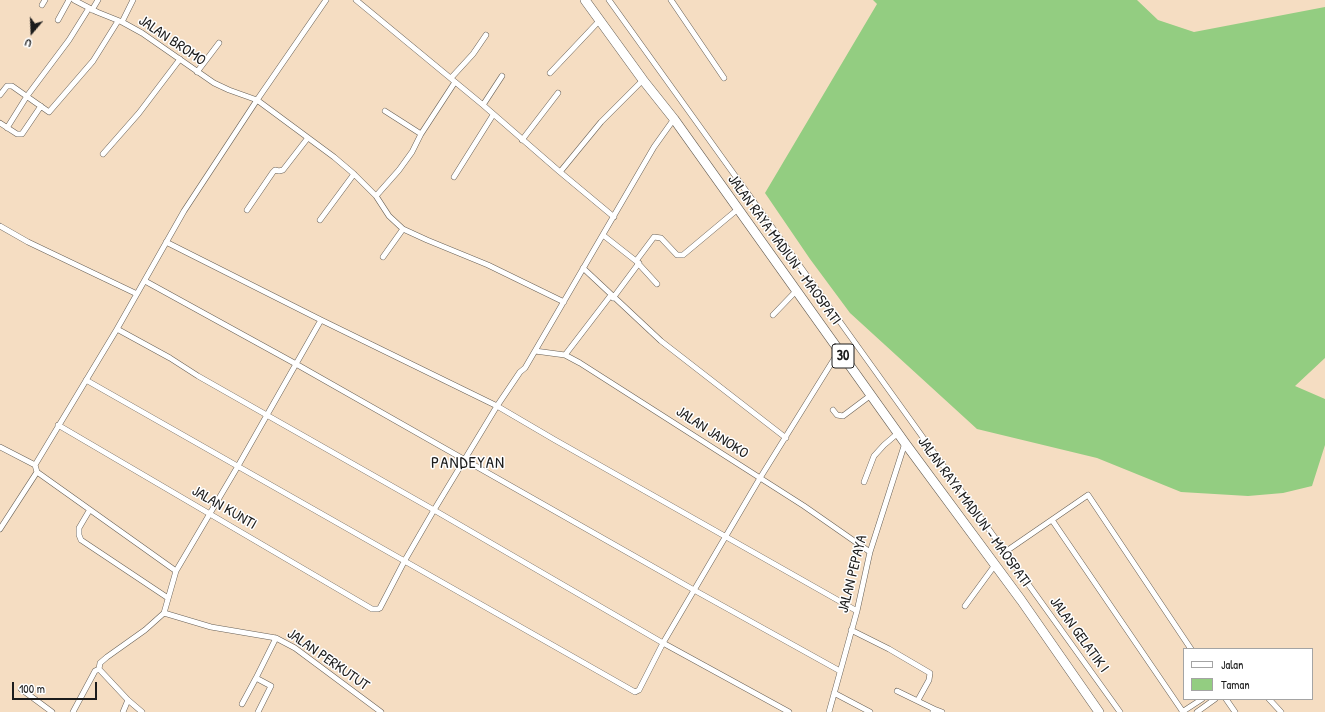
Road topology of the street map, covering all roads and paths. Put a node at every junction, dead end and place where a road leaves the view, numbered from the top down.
1 (69, 0) edge
2 (74, 0) edge
3 (98, 0) edge
4 (133, 0) edge
5 (326, 0) edge
6 (356, 0) edge
7 (585, 0) edge
8 (609, 0) edge
9 (672, 0) edge
10 (91, 9) junction
11 (58, 20) dead end
12 (600, 20) junction
13 (120, 21) junction
14 (486, 35) dead end
15 (219, 43) dead end
16 (180, 59) junction
17 (197, 72) junction
18 (550, 73) dead end
19 (502, 76) dead end
20 (724, 78) dead end
21 (453, 80) junction
22 (643, 80) junction
23 (558, 93) dead end
24 (0, 95) edge
25 (27, 96) junction
26 (257, 100) junction
27 (483, 105) junction
28 (41, 106) junction
29 (384, 111) dead end
30 (493, 115) junction
31 (674, 119) junction
32 (0, 123) edge
33 (7, 128) junction
34 (421, 134) junction
35 (307, 139) junction
36 (522, 140) junction
37 (103, 154) dead end
38 (560, 172) junction
39 (354, 174) junction
40 (454, 177) dead end
41 (376, 196) junction
42 (738, 209) junction
43 (247, 210) dead end
44 (614, 216) junction
45 (320, 220) dead end
46 (0, 226) edge
47 (403, 229) junction
48 (603, 235) junction
49 (166, 242) junction
50 (383, 257) dead end
51 (637, 262) junction
52 (583, 268) junction
53 (145, 281) junction
54 (657, 284) dead end
55 (796, 291) junction
56 (137, 294) junction
57 (612, 296) junction
58 (564, 302) junction
59 (773, 315) dead end
60 (321, 320) junction
61 (117, 329) junction
62 (535, 351) junction
63 (839, 351) junction
64 (566, 355) junction
65 (296, 364) junction
66 (86, 380) junction
67 (871, 395) junction
68 (498, 406) junction
69 (833, 410) dead end
70 (266, 415) junction
71 (58, 425) junction
72 (898, 433) junction
73 (786, 438) junction
74 (905, 443) junction
75 (0, 447) edge
76 (464, 461) junction
77 (35, 465) junction
78 (238, 466) junction
79 (37, 472) junction
80 (760, 478) junction
81 (864, 482) dead end
82 (434, 510) junction
83 (90, 511) junction
84 (210, 514) junction
85 (1052, 520) junction
86 (0, 529) edge
87 (726, 536) junction
88 (870, 552) junction
89 (1006, 552) junction
90 (405, 560) junction
91 (995, 565) junction
92 (176, 571) junction
93 (694, 590) junction
94 (168, 598) junction
95 (965, 606) dead end
96 (857, 610) junction
97 (164, 613) junction
98 (851, 630) junction
99 (276, 638) junction
100 (663, 643) junction
101 (1190, 648) edge
102 (99, 669) junction
103 (840, 671) junction
104 (256, 678) junction
105 (21, 688) dead end
106 (897, 691) dead end
107 (834, 693) junction
108 (128, 700) junction
109 (918, 700) junction
110 (1201, 700) edge
111 (1214, 700) edge
112 (1227, 700) edge
113 (1270, 700) edge
114 (242, 704) dead end
115 (933, 711) edge
116 (52, 712) edge
117 (73, 712) edge
118 (123, 712) edge
119 (142, 712) edge
120 (258, 712) edge
121 (381, 712) edge
122 (789, 712) edge
123 (829, 712) edge
124 (870, 712) edge
125 (942, 712) edge
126 (1099, 712) edge
127 (1120, 712) edge
128 (1183, 712) edge
129 (1197, 712) edge
130 (1234, 712) edge
131 (1281, 712) edge

1 - 11 street
2 - 10 street, JALAN BROMO
3 - 10 street
4 - 13 street
5 - 26 street
6 - 21 street
7 - 12 highway, JALAN RAYA MADIUN - MAOSPATI / 30
8 - 89 street, JALAN GELATIK I
9 - 20 street
10 - 13 street, JALAN BROMO
10 - 25 street
12 - 18 street
12 - 22 highway, JALAN RAYA MADIUN - MAOSPATI / 30
13 - 16 street, JALAN BROMO
13 - 28 street
14 - 21 street
15 - 17 street
16 - 17 street, JALAN BROMO
16 - 37 street
17 - 26 street, JALAN BROMO
19 - 27 street
21 - 27 street
21 - 34 street
22 - 31 highway, JALAN RAYA MADIUN - MAOSPATI / 30
22 - 38 street
23 - 36 street
24 - 25 street
25 - 28 street
25 - 33 street
26 - 35 street, JALAN BROMO
26 - 49 street
27 - 30 street
28 - 33 street
29 - 34 street
30 - 36 street
30 - 40 street
31 - 42 highway, JALAN RAYA MADIUN - MAOSPATI / 30
31 - 44 street
32 - 33 street
34 - 41 street
35 - 39 street, JALAN BROMO
35 - 43 street
36 - 38 street
38 - 44 street
39 - 41 street, JALAN BROMO
39 - 45 street
41 - 47 street, JALAN BROMO
42 - 51 street
42 - 55 highway, JALAN RAYA MADIUN - MAOSPATI / 30
44 - 48 street
46 - 56 street
47 - 50 street
47 - 58 street, JALAN BROMO
48 - 51 street
48 - 52 street
49 - 53 street
49 - 60 street
51 - 54 street
51 - 57 street
52 - 57 street
52 - 58 street
53 - 56 street
53 - 65 street
55 - 59 street
55 - 63 highway, JALAN RAYA MADIUN - MAOSPATI / 30
56 - 61 street
57 - 64 street
57 - 73 street
58 - 62 street
60 - 65 street
60 - 68 street
61 - 66 street
61 - 70 street
62 - 64 street, JALAN JANOKO
62 - 68 street
63 - 67 highway, JALAN RAYA MADIUN - MAOSPATI / 30
63 - 73 street
64 - 80 street, JALAN JANOKO
65 - 70 street
65 - 76 street
66 - 71 street
66 - 78 street
67 - 69 street
67 - 72 highway, JALAN RAYA MADIUN - MAOSPATI / 30
68 - 76 street
68 - 87 street
70 - 78 street
70 - 82 street
71 - 77 street
71 - 84 street, JALAN KUNTI
72 - 74 highway, JALAN RAYA MADIUN - MAOSPATI / 30
72 - 81 street
73 - 80 street
74 - 88 street, JALAN PEPAYA
74 - 91 highway, JALAN RAYA MADIUN - MAOSPATI / 30
75 - 77 street
76 - 82 street
76 - 93 street
77 - 79 street
78 - 84 street
78 - 90 street
79 - 83 street
79 - 86 street
80 - 87 street
80 - 88 street, JALAN JANOKO
82 - 90 street
82 - 100 street
83 - 92 street
83 - 94 street
84 - 90 street, JALAN KUNTI
84 - 92 street
85 - 89 street
85 - 101 street
85 - 128 street
87 - 93 street
87 - 96 street
88 - 96 street, JALAN PEPAYA
89 - 127 street, JALAN GELATIK I
90 - 100 street
91 - 95 street
91 - 126 highway, JALAN RAYA MADIUN - MAOSPATI / 30
92 - 94 street
93 - 100 street
93 - 103 street
94 - 97 street
96 - 98 street, JALAN PEPAYA
97 - 99 street, JALAN PERKUTUT
97 - 102 street
98 - 103 street, JALAN PEPAYA
98 - 109 street
99 - 104 street
99 - 121 street, JALAN PERKUTUT
100 - 122 street
102 - 108 street
102 - 117 street
103 - 107 street, JALAN PEPAYA
104 - 114 street
104 - 120 street
105 - 116 street
106 - 109 street
107 - 123 street, JALAN PEPAYA
107 - 124 street
108 - 118 street
108 - 119 street
109 - 115 street
110 - 128 street
111 - 129 street
112 - 130 street
113 - 131 street
115 - 125 street

